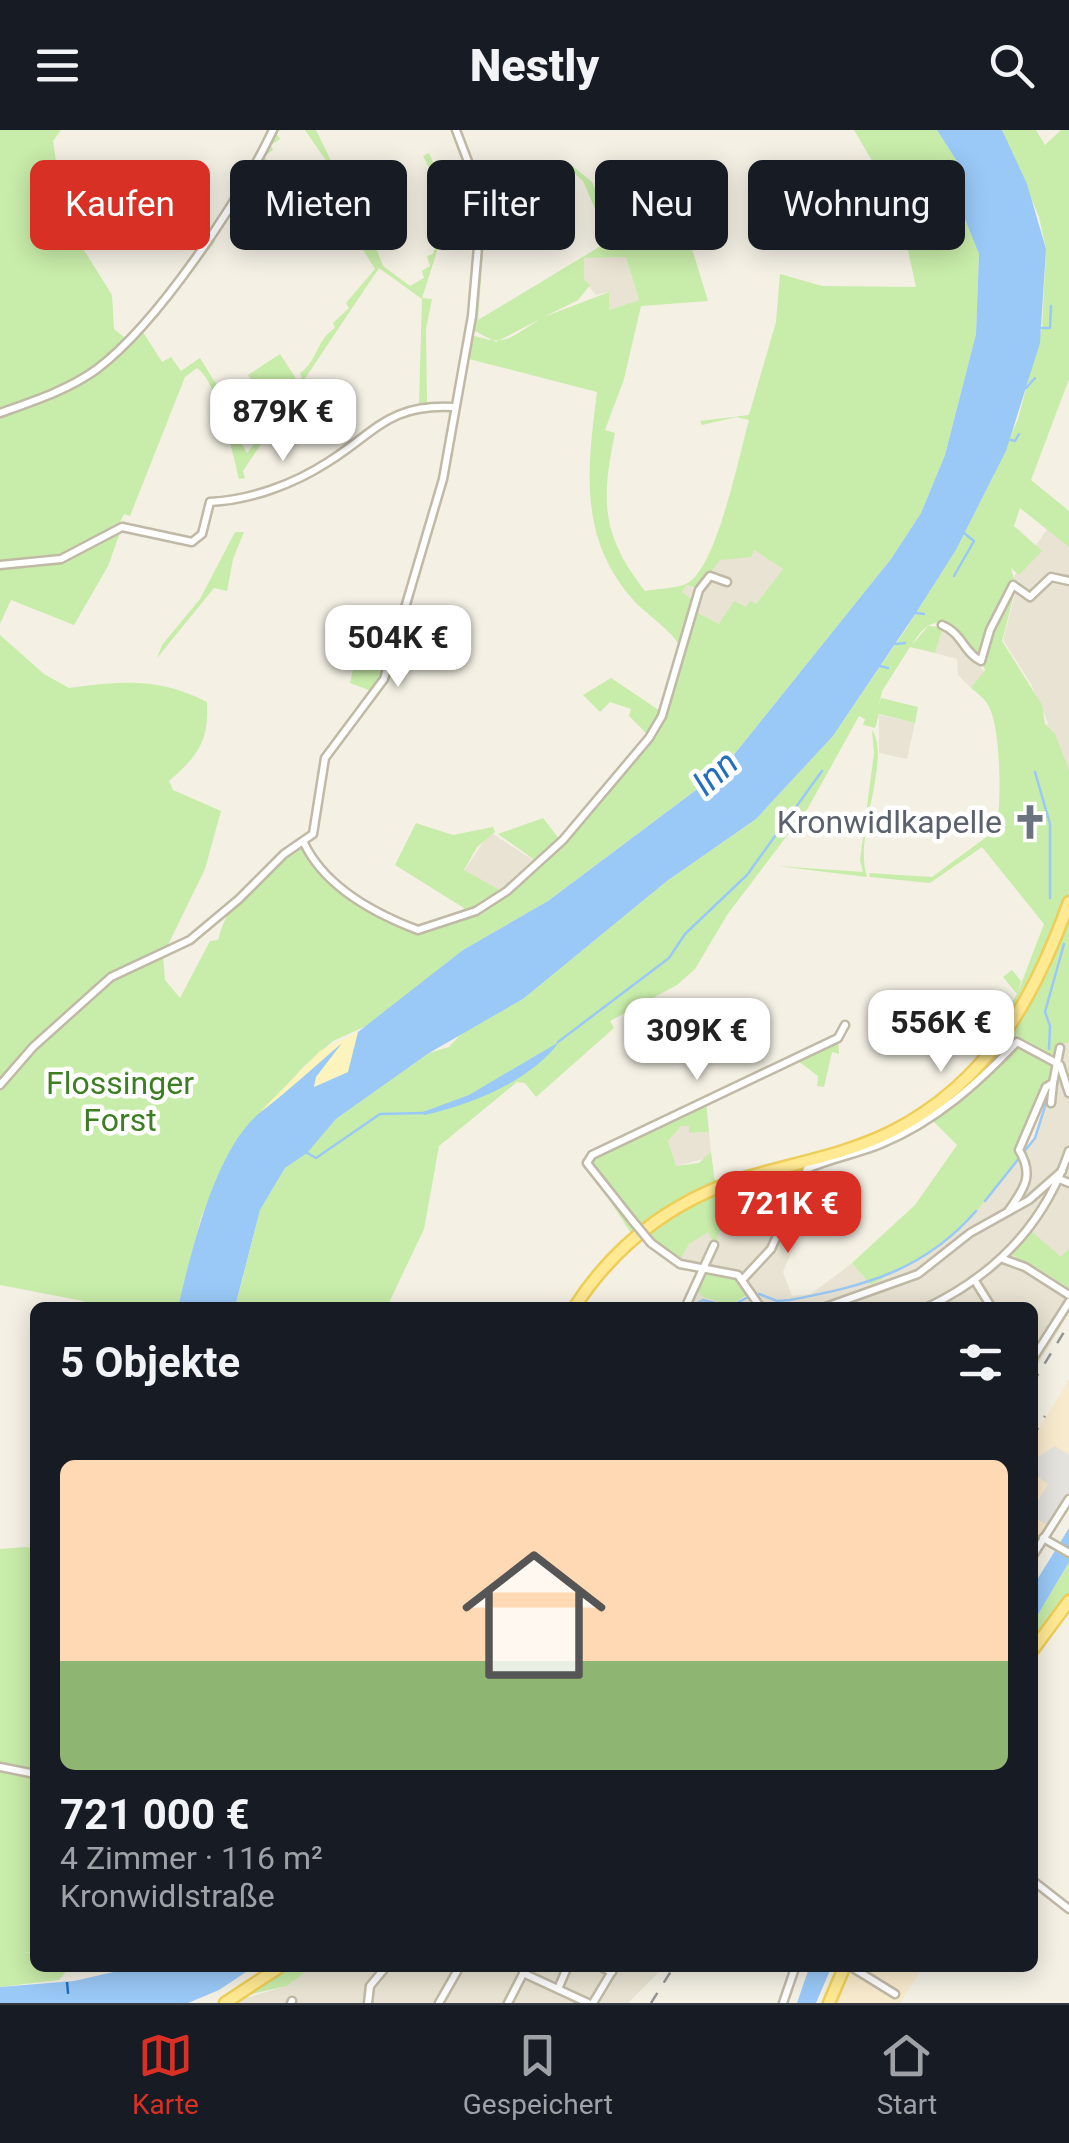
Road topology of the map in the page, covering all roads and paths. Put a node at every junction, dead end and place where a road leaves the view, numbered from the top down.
1 (273, 130) edge
2 (456, 130) edge
3 (453, 406) junction
4 (0, 413) edge
5 (0, 564) edge
6 (1069, 581) edge
7 (727, 582) dead end
8 (942, 625) dead end
9 (304, 843) junction
10 (1069, 902) edge
11 (844, 1025) dead end
12 (1060, 1048) dead end
13 (1057, 1063) junction
14 (1053, 1083) junction
15 (0, 1086) edge
16 (1069, 1092) edge
17 (1051, 1103) dead end
18 (1069, 1150) edge
19 (1061, 1175) junction
20 (1069, 1184) edge
21 (1008, 1211) junction
22 (714, 1245) dead end
23 (1003, 1259) junction
24 (705, 1268) junction
25 (744, 1278) junction
26 (975, 1280) junction
27 (1069, 1298) edge
28 (579, 1302) edge
29 (687, 1302) edge
30 (757, 1302) edge
31 (840, 1302) edge
32 (936, 1302) edge
33 (988, 1302) edge
34 (1038, 1351) edge
35 (1069, 1499) edge
36 (1043, 1538) junction
37 (1038, 1547) edge
38 (1069, 1553) edge
39 (1069, 1601) edge
40 (1038, 1643) edge
41 (0, 1767) edge
42 (30, 1773) edge
43 (1038, 1885) edge
44 (1069, 1910) edge
45 (272, 1972) edge
46 (382, 1972) edge
47 (457, 1972) edge
48 (523, 1972) edge
49 (528, 1972) edge
50 (565, 1972) edge
51 (612, 1972) edge
52 (794, 1972) edge
53 (842, 1972) edge
54 (860, 1972) edge
55 (558, 1989) junction
56 (895, 1994) dead end
57 (228, 2002) edge
58 (368, 2003) edge
59 (440, 2003) edge
60 (508, 2003) edge
61 (590, 2003) edge
62 (783, 2003) edge
63 (829, 2003) edge

1 - 4 street
2 - 3 street
3 - 5 street
3 - 9 street
6 - 8 street
7 - 9 street
9 - 15 street
10 - 28 main road
11 - 24 street, bridge
12 - 13 street
13 - 14 street
13 - 16 street
13 - 25 street
14 - 17 street
14 - 21 street
18 - 19 street
19 - 20 street
19 - 21 street
19 - 23 street
21 - 31 street
22 - 24 street
23 - 26 street
23 - 27 street
24 - 25 street
24 - 29 street
25 - 30 street
26 - 32 street
26 - 33 street
27 - 34 street
35 - 36 street
36 - 37 street
36 - 38 street
39 - 40 main road
41 - 42 street
43 - 44 street
45 - 57 main road
46 - 58 street
47 - 59 street
48 - 60 street
49 - 55 street
50 - 55 street
51 - 61 street
52 - 62 street
53 - 63 main road
54 - 56 street
55 - 61 street

